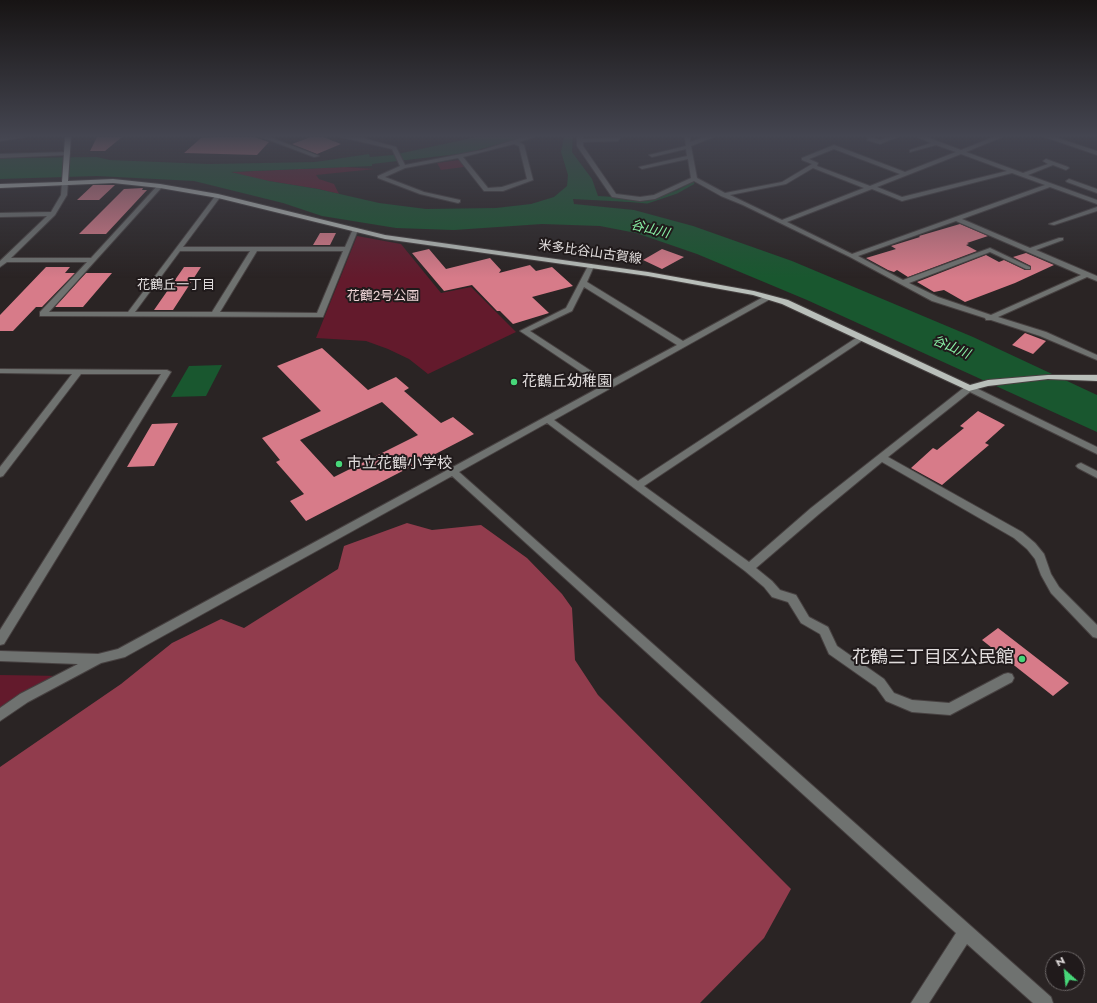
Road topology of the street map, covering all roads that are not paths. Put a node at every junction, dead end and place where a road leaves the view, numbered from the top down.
1 (24, 184) edge
2 (65, 184) edge
3 (139, 184) edge
4 (396, 184) edge
5 (481, 184) edge
6 (519, 184) edge
7 (606, 184) edge
8 (684, 184) edge
9 (703, 184) edge
10 (780, 184) edge
11 (860, 184) edge
12 (881, 184) edge
13 (962, 184) edge
14 (1047, 184) edge
15 (1077, 184) edge
16 (1050, 185) junction
17 (0, 186) edge
18 (160, 186) junction
19 (871, 188) junction
20 (1097, 191) edge
21 (723, 195) junction
22 (218, 196) junction
23 (458, 200) dead end
24 (1097, 202) edge
25 (1097, 209) edge
26 (53, 214) junction
27 (0, 215) edge
28 (957, 219) junction
29 (782, 222) junction
30 (1052, 224) dead end
31 (355, 230) junction
32 (1061, 240) dead end
33 (178, 249) junction
34 (347, 249) junction
35 (254, 250) junction
36 (1030, 250) junction
37 (852, 256) junction
38 (92, 260) junction
39 (3, 262) edge
40 (591, 266) junction
41 (1028, 268) dead end
42 (1087, 275) junction
43 (1097, 279) edge
44 (904, 282) junction
45 (583, 283) junction
46 (770, 297) junction
47 (130, 314) junction
48 (215, 314) junction
49 (989, 318) junction
50 (862, 338) junction
51 (683, 345) junction
52 (1097, 358) edge
53 (0, 371) edge
54 (78, 372) junction
55 (1097, 378) edge
56 (608, 386) junction
57 (969, 388) junction
58 (547, 419) junction
59 (1097, 451) edge
60 (882, 458) junction
61 (1081, 466) dead end
62 (453, 472) junction
63 (0, 474) edge
64 (1097, 475) edge
65 (637, 486) junction
66 (750, 568) junction
67 (1097, 633) edge
68 (0, 640) edge
69 (0, 656) edge
70 (98, 659) junction
71 (1008, 678) dead end
72 (0, 715) edge
73 (966, 932) junction
74 (919, 1003) edge
75 (1045, 1003) edge

1 - 17 main road, 米多比谷山古賀線
2 - 26 street
3 - 18 main road, 米多比谷山古賀線
4 - 23 street
5 - 6 street
7 - 8 street
9 - 21 street
10 - 21 street
11 - 19 street
12 - 19 street
13 - 19 street
14 - 16 street
15 - 20 street
16 - 24 street
16 - 28 street
18 - 22 main road, 米多比谷山古賀線
18 - 38 street
19 - 29 street
21 - 29 street
22 - 31 main road, 米多比谷山古賀線
22 - 33 street
25 - 30 street
26 - 27 street
26 - 39 street
28 - 36 street
28 - 37 street
29 - 37 street
31 - 34 street
31 - 40 main road, 米多比谷山古賀線
32 - 36 street
33 - 35 street
33 - 47 street
34 - 35 street
34 - 48 street
35 - 48 street
36 - 42 street
37 - 44 street
38 - 39 street
38 - 47 street
40 - 45 street
40 - 46 main road, 米多比谷山古賀線
41 - 44 street
42 - 43 street
42 - 49 street
44 - 49 street
45 - 51 street
45 - 56 street
46 - 50 main road, 米多比谷山古賀線
46 - 51 street
47 - 48 street
49 - 52 street
50 - 57 main road, 米多比谷山古賀線
50 - 65 street
51 - 56 street
53 - 54 street
54 - 63 street
54 - 68 street
55 - 57 main road
56 - 58 street
57 - 59 street
57 - 60 street
58 - 62 street
58 - 65 street
60 - 66 street
60 - 67 street
61 - 64 street
62 - 70 street
62 - 73 street
65 - 66 street
66 - 71 street
69 - 70 street
70 - 72 street
73 - 74 street
73 - 75 street

